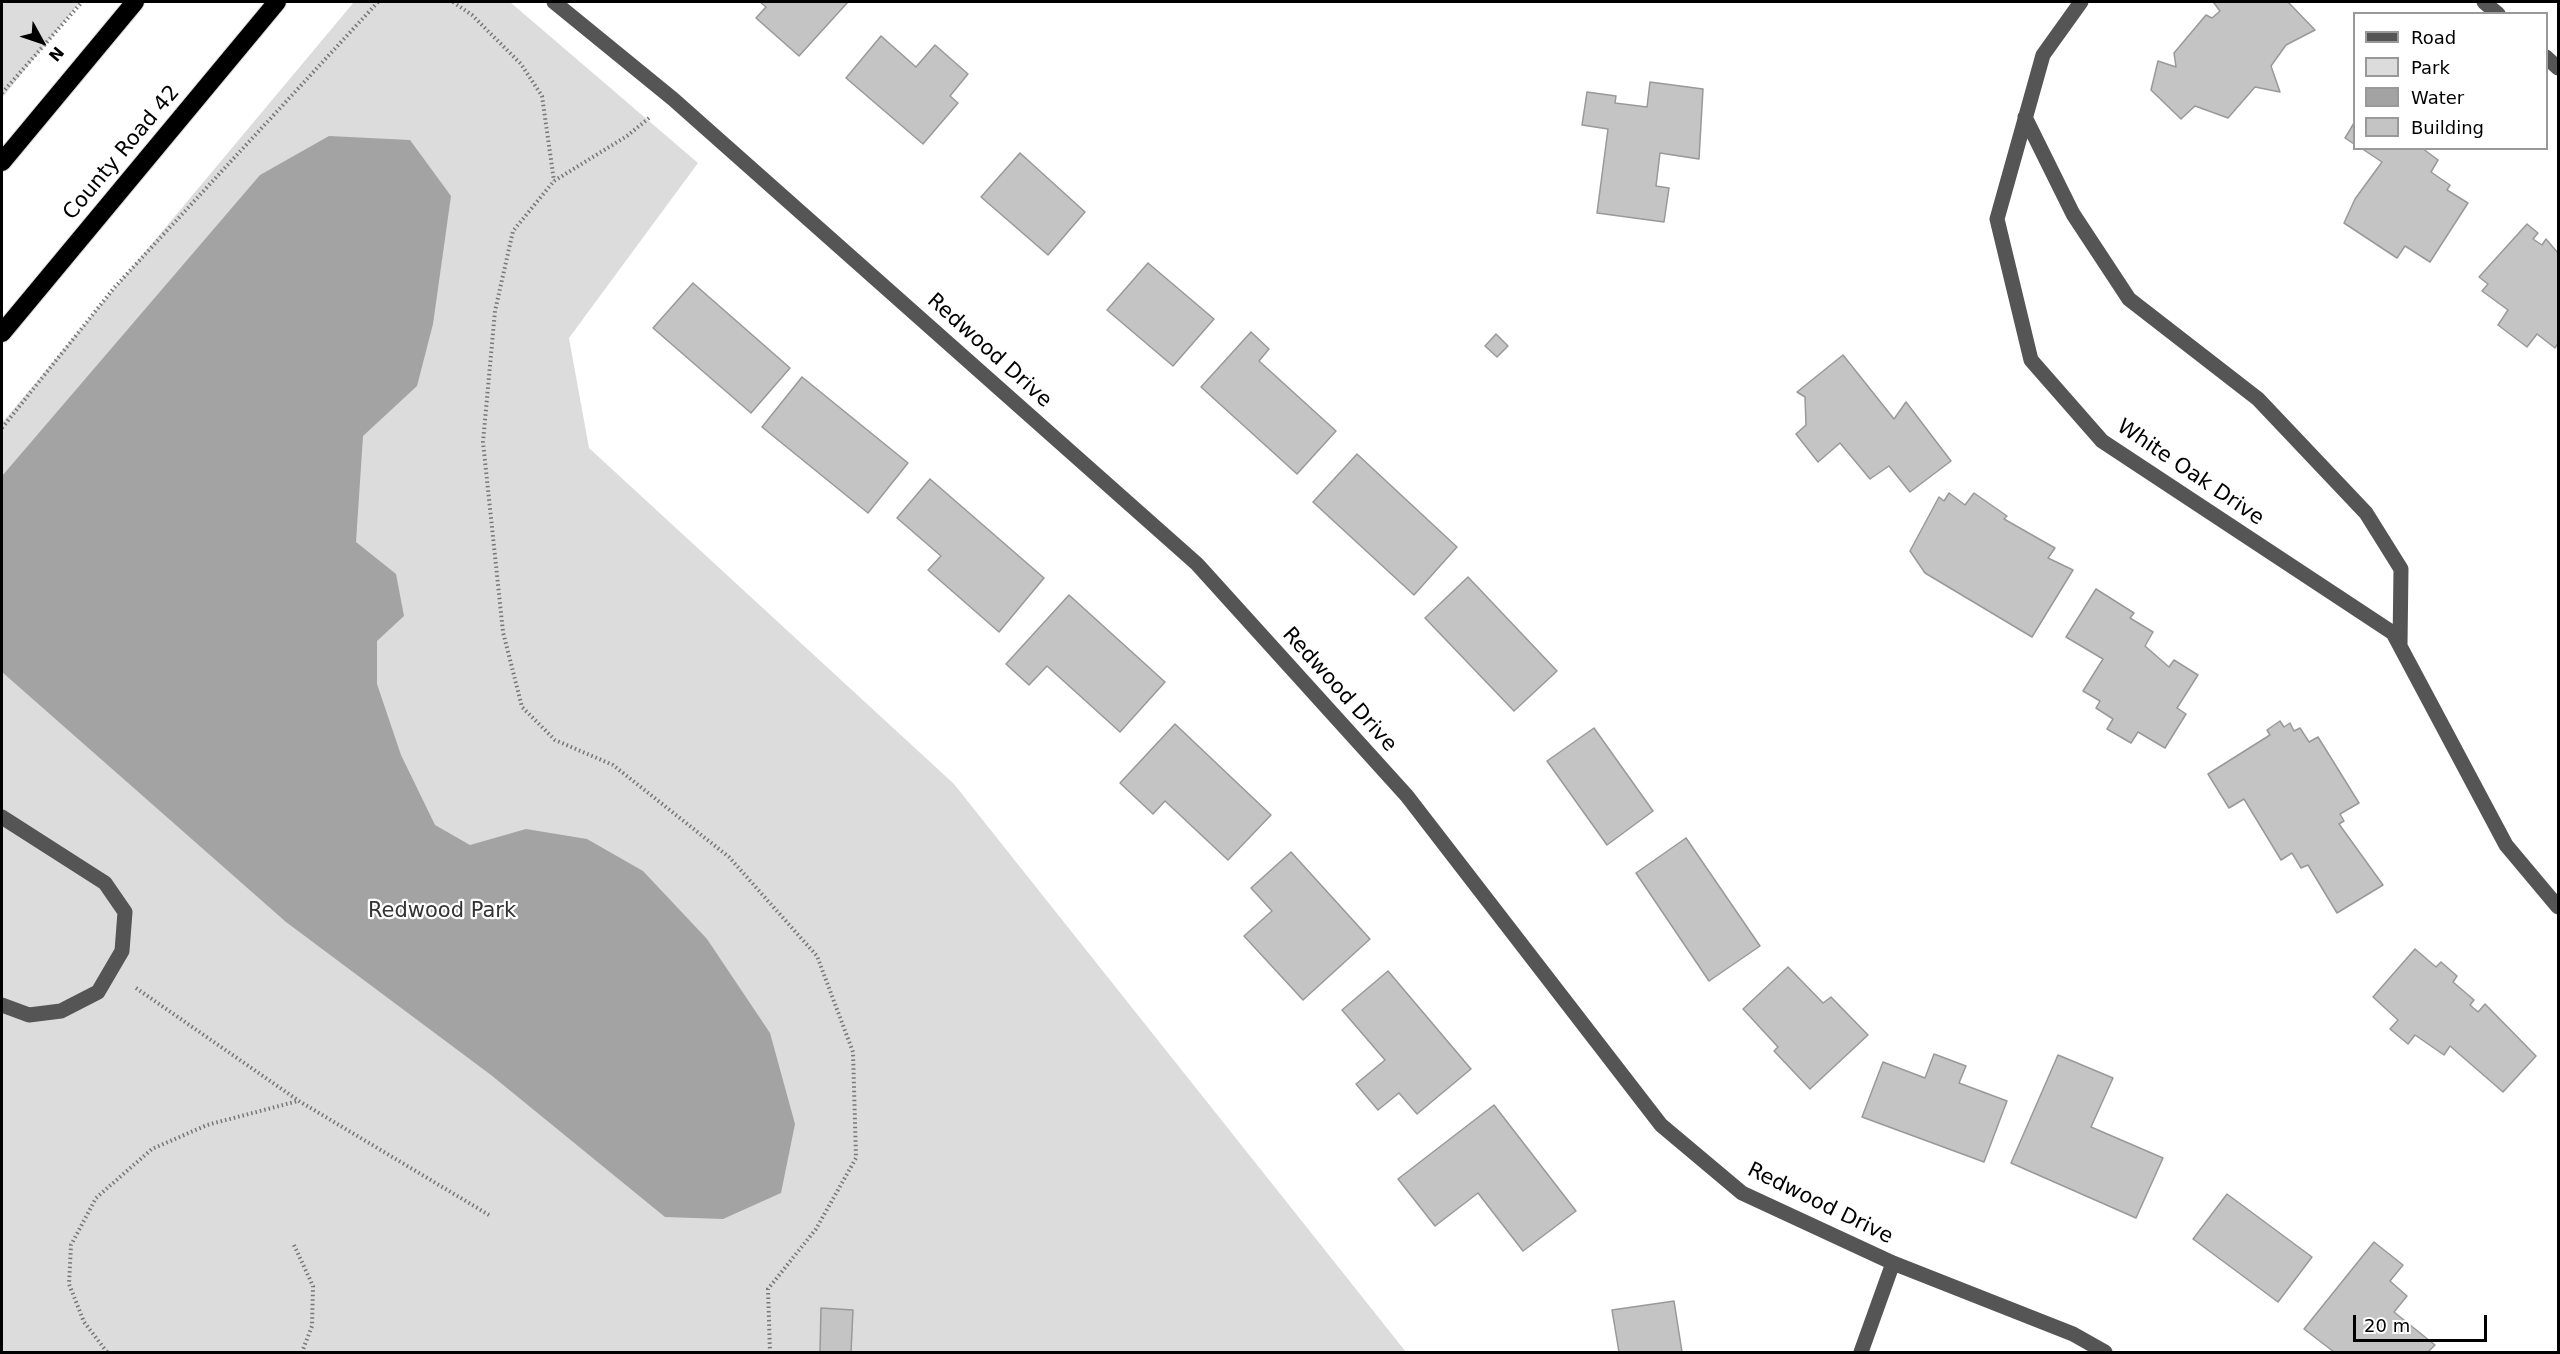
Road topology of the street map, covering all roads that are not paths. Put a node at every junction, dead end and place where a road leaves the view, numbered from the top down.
1 (135, 2) edge
2 (277, 2) edge
3 (554, 2) edge
4 (2081, 2) edge
5 (2484, 2) edge
6 (2496, 12) edge
7 (2025, 117) junction
8 (2, 162) edge
9 (2, 333) edge
10 (2400, 648) junction
11 (2, 817) edge
12 (2559, 907) edge
13 (2, 1005) edge
14 (1893, 1263) junction
15 (1861, 1353) edge
16 (2105, 1353) edge

1 - 8 highway
2 - 9 highway, County Road 42
3 - 14 street, Redwood Drive
4 - 7 street, White Oak Drive
5 - 6 street
7 - 10 street
7 - 10 street, White Oak Drive
10 - 12 street, White Oak Drive
11 - 13 street
14 - 15 street
14 - 16 street, Redwood Drive

